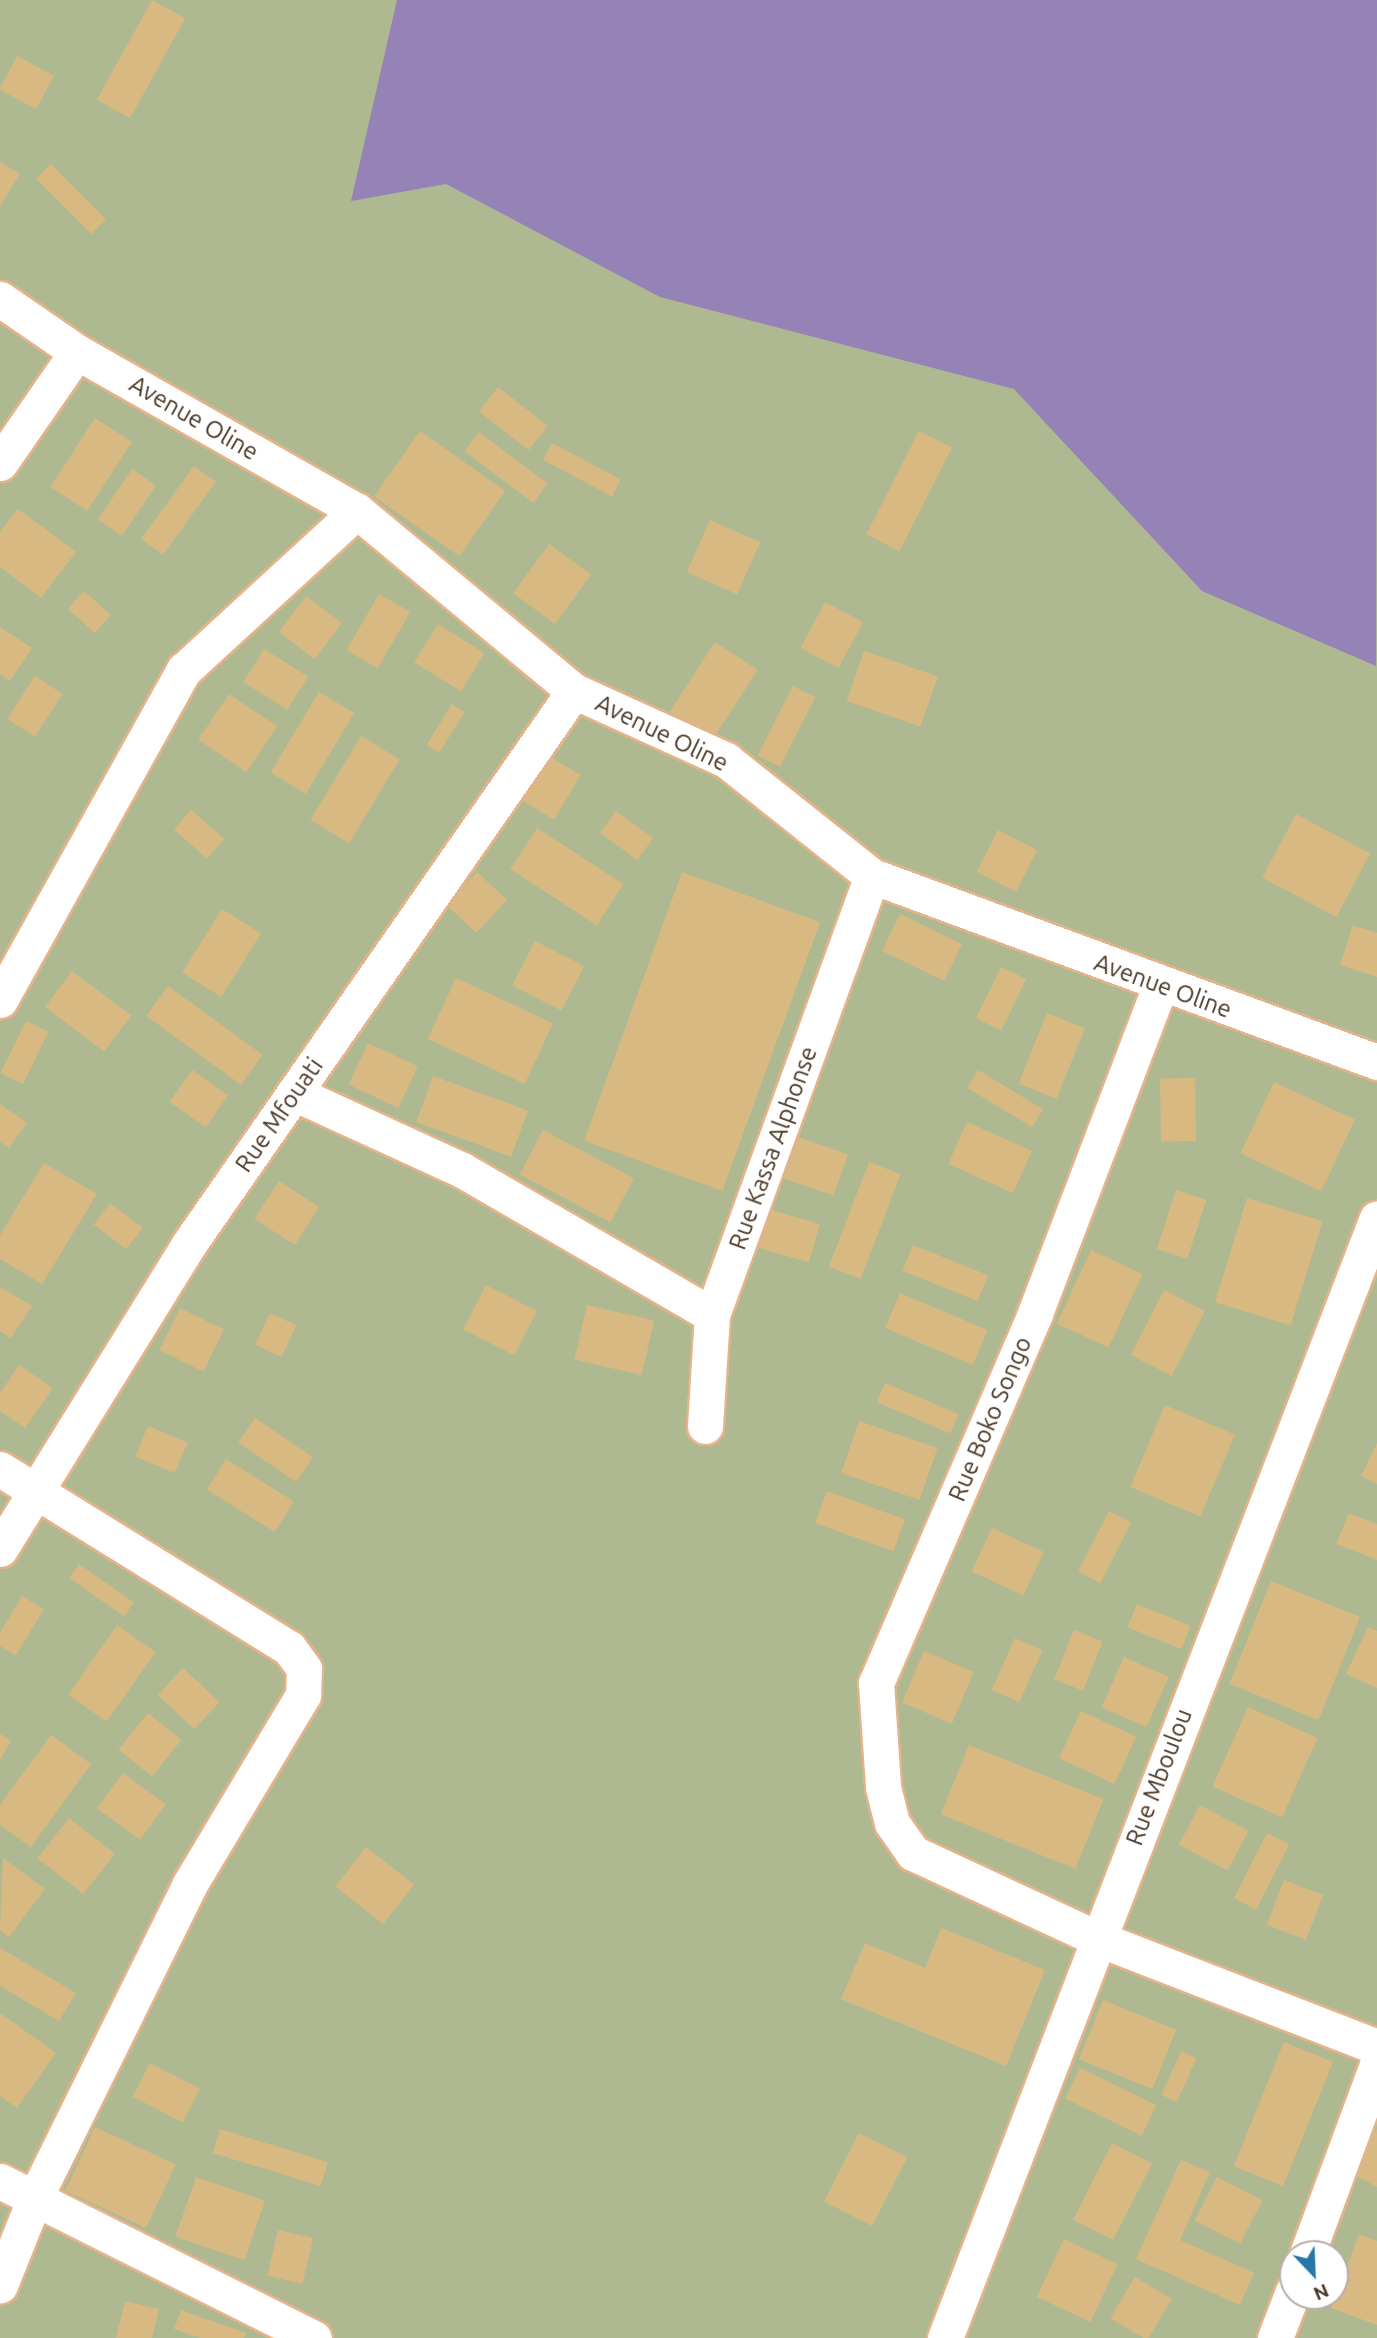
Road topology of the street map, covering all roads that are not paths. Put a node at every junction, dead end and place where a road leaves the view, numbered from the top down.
1 (0, 299) edge
2 (76, 352) junction
3 (0, 463) edge
4 (358, 511) junction
5 (574, 691) junction
6 (872, 876) junction
7 (1160, 986) junction
8 (0, 1000) edge
9 (1377, 1062) edge
10 (294, 1093) junction
11 (1377, 1218) edge
12 (712, 1315) junction
13 (705, 1426) dead end
14 (0, 1469) edge
15 (38, 1495) junction
16 (0, 1549) edge
17 (1096, 1938) junction
18 (1377, 2047) edge
19 (1377, 2065) edge
20 (0, 2181) edge
21 (34, 2200) junction
22 (1312, 2240) edge
23 (0, 2285) edge
24 (1286, 2310) edge
25 (314, 2338) edge
26 (945, 2338) edge
27 (1275, 2338) edge

1 - 2 street, Avenue Oline
2 - 3 street
2 - 4 street, Avenue Oline
4 - 5 street, Avenue Oline
4 - 8 street
5 - 6 street, Avenue Oline
5 - 10 street, Rue Mfouati
6 - 7 street, Avenue Oline
6 - 12 street, Rue Kassa Alphonse
7 - 9 street, Avenue Oline
7 - 17 street, Rue Boko Songo
10 - 12 street
10 - 15 street, Rue Mfouati
11 - 17 street, Rue Mboulou
12 - 13 street, Rue Kassa Alphonse
14 - 15 street
15 - 16 street, Rue Mfouati
15 - 21 street
17 - 18 street
17 - 26 street, Rue Mboulou
19 - 22 street
20 - 21 street
21 - 23 street
21 - 25 street
24 - 27 street

